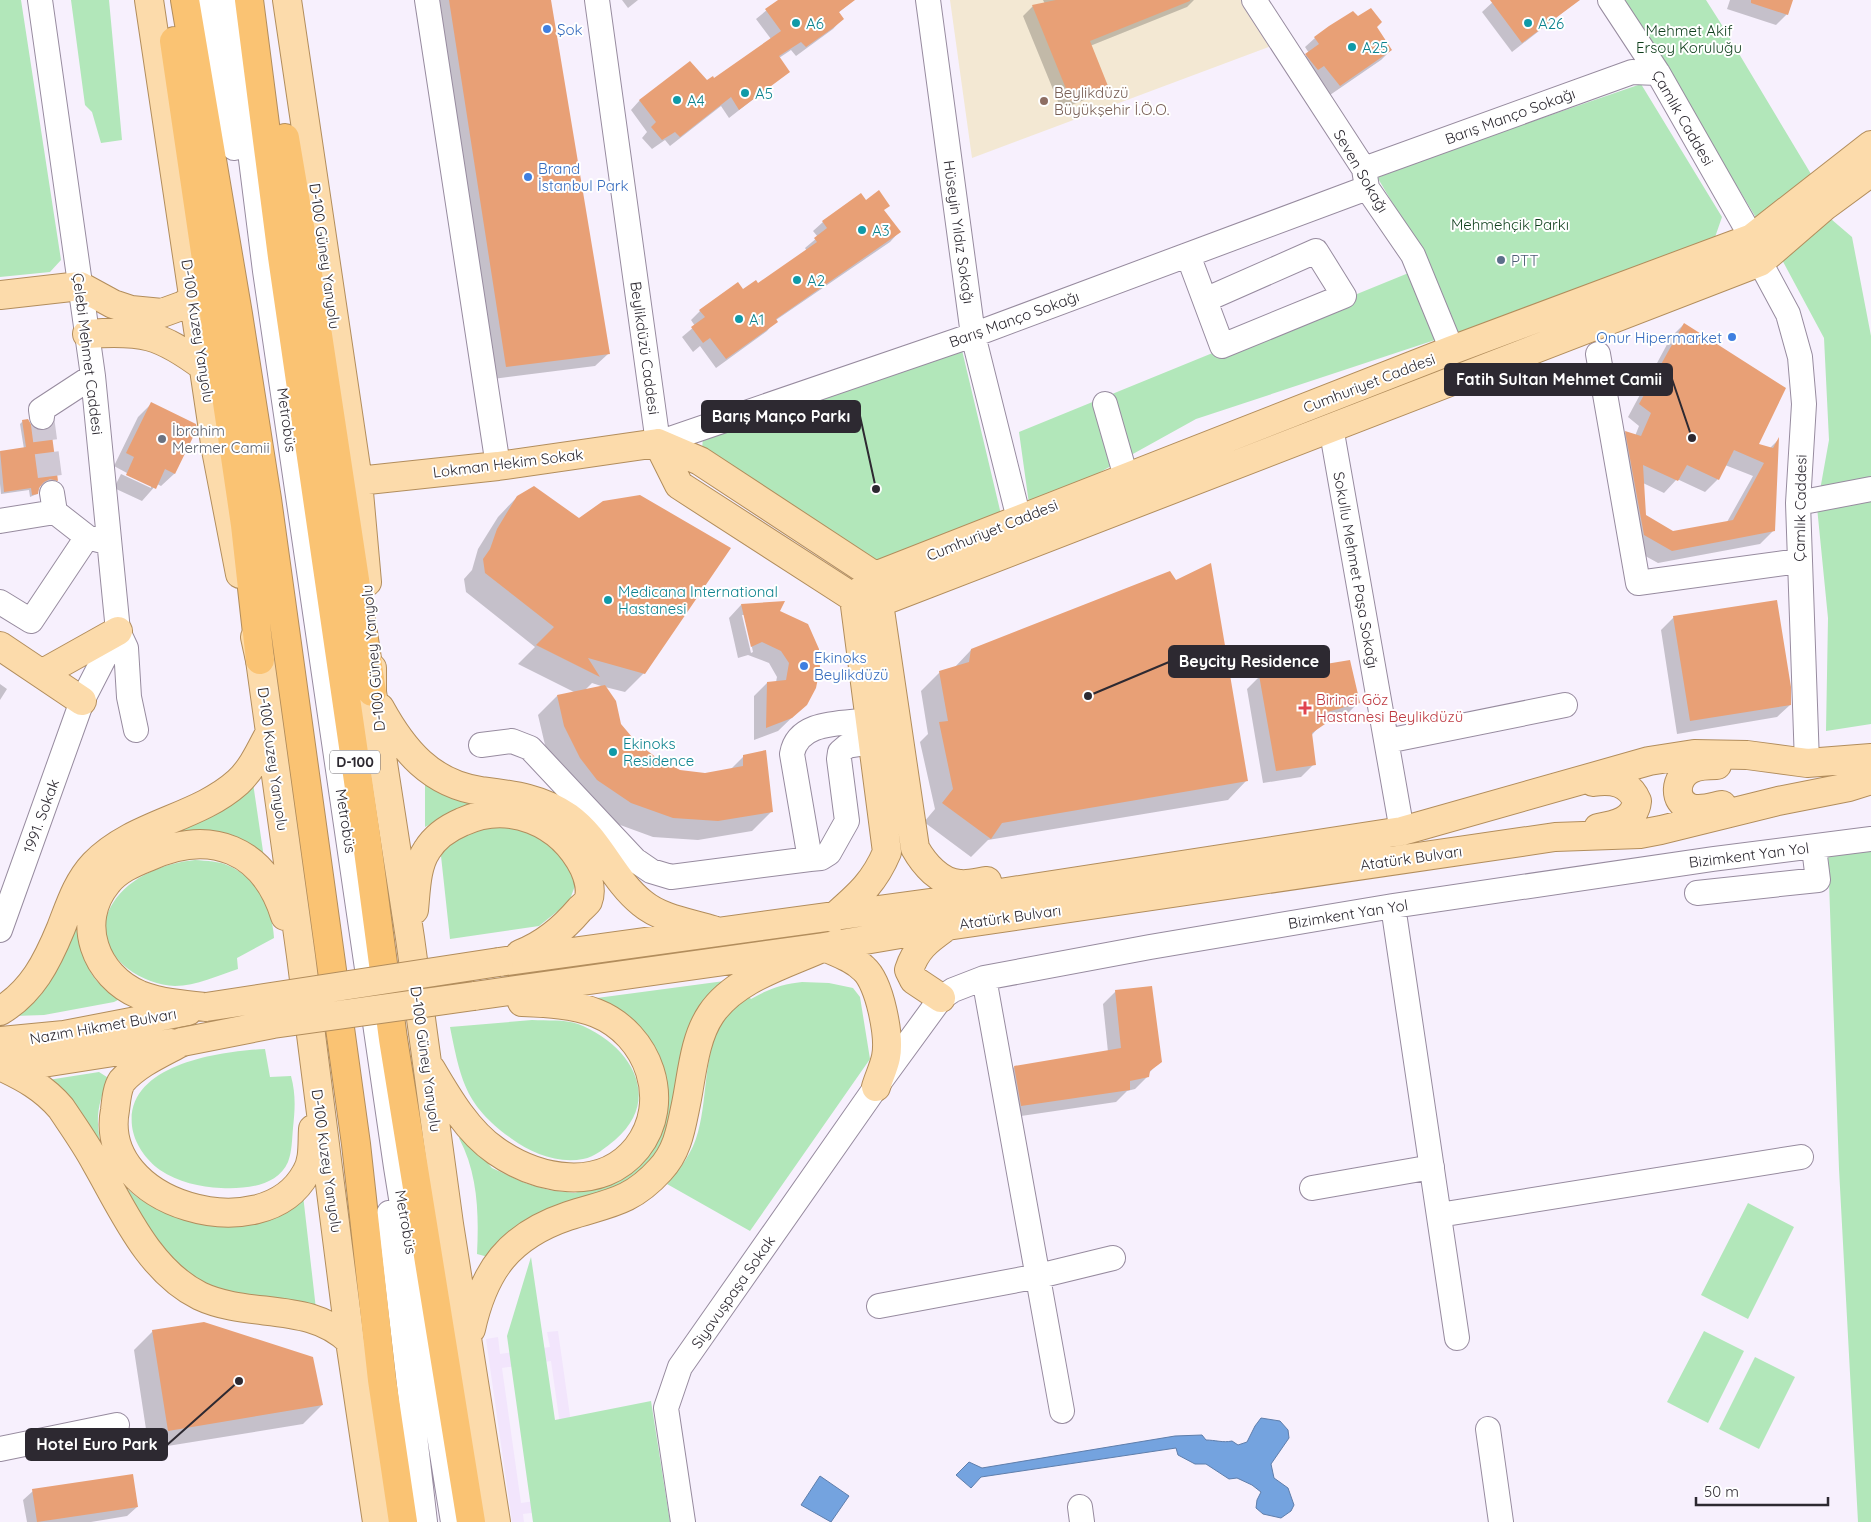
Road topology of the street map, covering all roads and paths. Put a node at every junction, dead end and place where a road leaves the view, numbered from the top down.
1 (40, 0) edge
2 (148, 0) edge
3 (168, 0) edge
4 (185, 0) edge
5 (208, 0) edge
6 (231, 0) edge
7 (249, 0) edge
8 (255, 0) edge
9 (287, 0) edge
10 (428, 0) edge
11 (597, 0) edge
12 (928, 0) edge
13 (1254, 0) edge
14 (1610, 0) edge
15 (1658, 73) junction
16 (1871, 145) edge
17 (1871, 172) edge
18 (1365, 179) junction
19 (1756, 250) junction
20 (1188, 255) junction
21 (80, 286) junction
22 (0, 295) edge
23 (192, 298) junction
24 (1205, 300) junction
25 (87, 334) junction
26 (973, 335) junction
27 (1452, 350) junction
28 (1598, 354) dead end
29 (204, 367) junction
30 (93, 376) junction
31 (1327, 399) junction
32 (1105, 404) dead end
33 (42, 417) dead end
34 (1331, 427) junction
35 (658, 443) junction
36 (498, 466) junction
37 (1126, 476) junction
38 (358, 481) junction
39 (1871, 489) edge
40 (1798, 502) junction
41 (1019, 519) junction
42 (0, 521) edge
43 (87, 537) junction
44 (110, 544) junction
45 (1027, 546) junction
46 (1799, 561) junction
47 (869, 592) junction
48 (0, 602) edge
49 (118, 631) junction
50 (0, 646) edge
51 (260, 660) junction
52 (43, 673) junction
53 (372, 692) junction
54 (82, 701) junction
55 (1565, 705) dead end
56 (136, 730) dead end
57 (871, 732) junction
58 (269, 734) junction
59 (1387, 741) junction
60 (481, 745) dead end
61 (1871, 758) edge
62 (1800, 762) junction
63 (1871, 780) edge
64 (1564, 783) junction
65 (1778, 801) junction
66 (1402, 831) junction
67 (1555, 837) junction
68 (1871, 839) edge
69 (1814, 848) junction
70 (810, 859) junction
71 (1106, 878) junction
72 (1697, 893) dead end
73 (1393, 906) junction
74 (833, 918) junction
75 (947, 926) junction
76 (0, 930) edge
77 (724, 932) junction
78 (410, 938) junction
79 (824, 947) junction
80 (301, 956) junction
81 (498, 962) junction
82 (984, 978) junction
83 (474, 996) junction
84 (941, 998) junction
85 (206, 1008) junction
86 (0, 1011) edge
87 (0, 1041) edge
88 (182, 1042) junction
89 (425, 1059) junction
90 (0, 1066) edge
91 (876, 1087) junction
92 (318, 1092) junction
93 (1800, 1157) dead end
94 (1432, 1167) junction
95 (1312, 1188) dead end
96 (1439, 1215) junction
97 (1113, 1258) dead end
98 (1039, 1276) junction
99 (879, 1306) dead end
100 (1457, 1338) dead end
101 (350, 1341) junction
102 (468, 1341) junction
103 (1062, 1411) dead end
104 (118, 1425) dead end
105 (1488, 1429) dead end
106 (0, 1449) edge
107 (377, 1522) edge
108 (404, 1522) edge
109 (425, 1522) edge
110 (454, 1522) edge
111 (471, 1522) edge
112 (496, 1522) edge
113 (684, 1522) edge
114 (1501, 1522) edge

1 - 21 street, Çelebi Mehmet Caddesi
2 - 23 main road, D-100 Kuzey Yanyolu
3 - 51 highway
4 - 108 highway
5 - 109 street, Metrobüs
6 - 110 street, Metrobüs
7 - 111 highway, D-100
8 - 53 highway
9 - 38 main road, D-100 Güney Yanyolu
10 - 36 street
11 - 35 street, Beylikdüzü Caddesi
12 - 26 street, Hüseyin Yıldız Sokağı
13 - 18 street, Seven Sokağı
14 - 15 street, Çamlık Caddesi
15 - 18 street, Barış Manço Sokağı
15 - 19 street, Çamlık Caddesi
16 - 19 main road, Cumhuriyet Caddesi
17 - 19 main road, Cumhuriyet Caddesi
18 - 20 street, Barış Manço Sokağı
18 - 27 street, Seven Sokağı
19 - 27 main road, Cumhuriyet Caddesi
19 - 34 main road, Cumhuriyet Caddesi
19 - 40 street, Çamlık Caddesi
20 - 24 street
20 - 26 street, Barış Manço Sokağı
21 - 22 main road
21 - 23 main road
21 - 25 street, Çelebi Mehmet Caddesi
23 - 29 main road, D-100 Kuzey Yanyolu
24 - 24 street
25 - 29 main road
25 - 30 street, Çelebi Mehmet Caddesi
26 - 35 street, Barış Manço Sokağı
26 - 41 street, Hüseyin Yıldız Sokağı
27 - 31 main road, Cumhuriyet Caddesi
28 - 46 street
29 - 51 main road, D-100 Kuzey Yanyolu
30 - 33 street
30 - 44 street, Çelebi Mehmet Caddesi
31 - 34 main road
31 - 37 main road, Cumhuriyet Caddesi
32 - 37 street
34 - 45 main road, Cumhuriyet Caddesi
34 - 59 street, Sokullu Mehmet Paşa Sokağı
35 - 36 main road, Lokman Hekim Sokak
35 - 47 main road, Beylikdüzü Caddesi
36 - 38 main road, Lokman Hekim Sokak
37 - 41 main road, Cumhuriyet Caddesi
38 - 53 main road, D-100 Güney Yanyolu
39 - 40 street
40 - 46 street, Çamlık Caddesi
41 - 45 main road
41 - 47 main road, Cumhuriyet Caddesi
42 - 43 street
43 - 44 street
43 - 48 street
44 - 49 street, Çelebi Mehmet Caddesi
45 - 47 main road, Cumhuriyet Caddesi
46 - 62 street, Çamlık Caddesi
47 - 57 main road
47 - 71 main road
49 - 52 main road
49 - 54 street
49 - 56 street, Çelebi Mehmet Caddesi
50 - 52 main road
51 - 58 main road, D-100 Kuzey Yanyolu
52 - 54 main road
53 - 77 main road
53 - 78 main road, D-100 Güney Yanyolu
54 - 76 street, 1991. Sokak
55 - 59 street
57 - 70 street
57 - 70 street
57 - 74 main road
58 - 80 main road, D-100 Kuzey Yanyolu
58 - 86 main road
59 - 66 street, Sokullu Mehmet Paşa Sokağı
60 - 70 street
61 - 62 main road, Atatürk Bulvarı
62 - 64 main road, Atatürk Bulvarı
62 - 65 main road
63 - 65 main road, Atatürk Bulvarı
64 - 66 main road, Atatürk Bulvarı
64 - 67 main road
65 - 67 main road, Atatürk Bulvarı
66 - 71 main road, Atatürk Bulvarı
67 - 75 main road, Atatürk Bulvarı
68 - 69 street, Bizimkent Yan Yol
69 - 72 street
69 - 73 street, Bizimkent Yan Yol
71 - 74 main road
73 - 82 street, Bizimkent Yan Yol
73 - 94 street
74 - 77 main road
75 - 79 main road, Atatürk Bulvarı
75 - 84 main road
77 - 81 main road
78 - 81 main road
78 - 89 main road, D-100 Güney Yanyolu
79 - 83 main road
79 - 91 main road
79 - 102 main road
80 - 85 main road
80 - 92 main road, D-100 Kuzey Yanyolu
81 - 85 main road, Nazım Hikmet Bulvarı, bridge
82 - 84 street, Bizimkent Yan Yol
82 - 98 street
83 - 88 main road, bridge
83 - 89 main road
84 - 91 street, Bizimkent Yan Yol
85 - 87 main road, Nazım Hikmet Bulvarı
88 - 90 main road
88 - 92 main road
89 - 102 main road, D-100 Güney Yanyolu
90 - 101 main road
91 - 113 street, Siyavuşpaşa Sokak
92 - 101 main road, D-100 Kuzey Yanyolu
93 - 96 street
94 - 95 street
94 - 96 street
96 - 100 street
97 - 98 street
98 - 99 street
98 - 103 street
101 - 107 main road, D-100 Kuzey Yanyolu
102 - 112 main road, D-100 Güney Yanyolu
104 - 106 street
105 - 114 street

